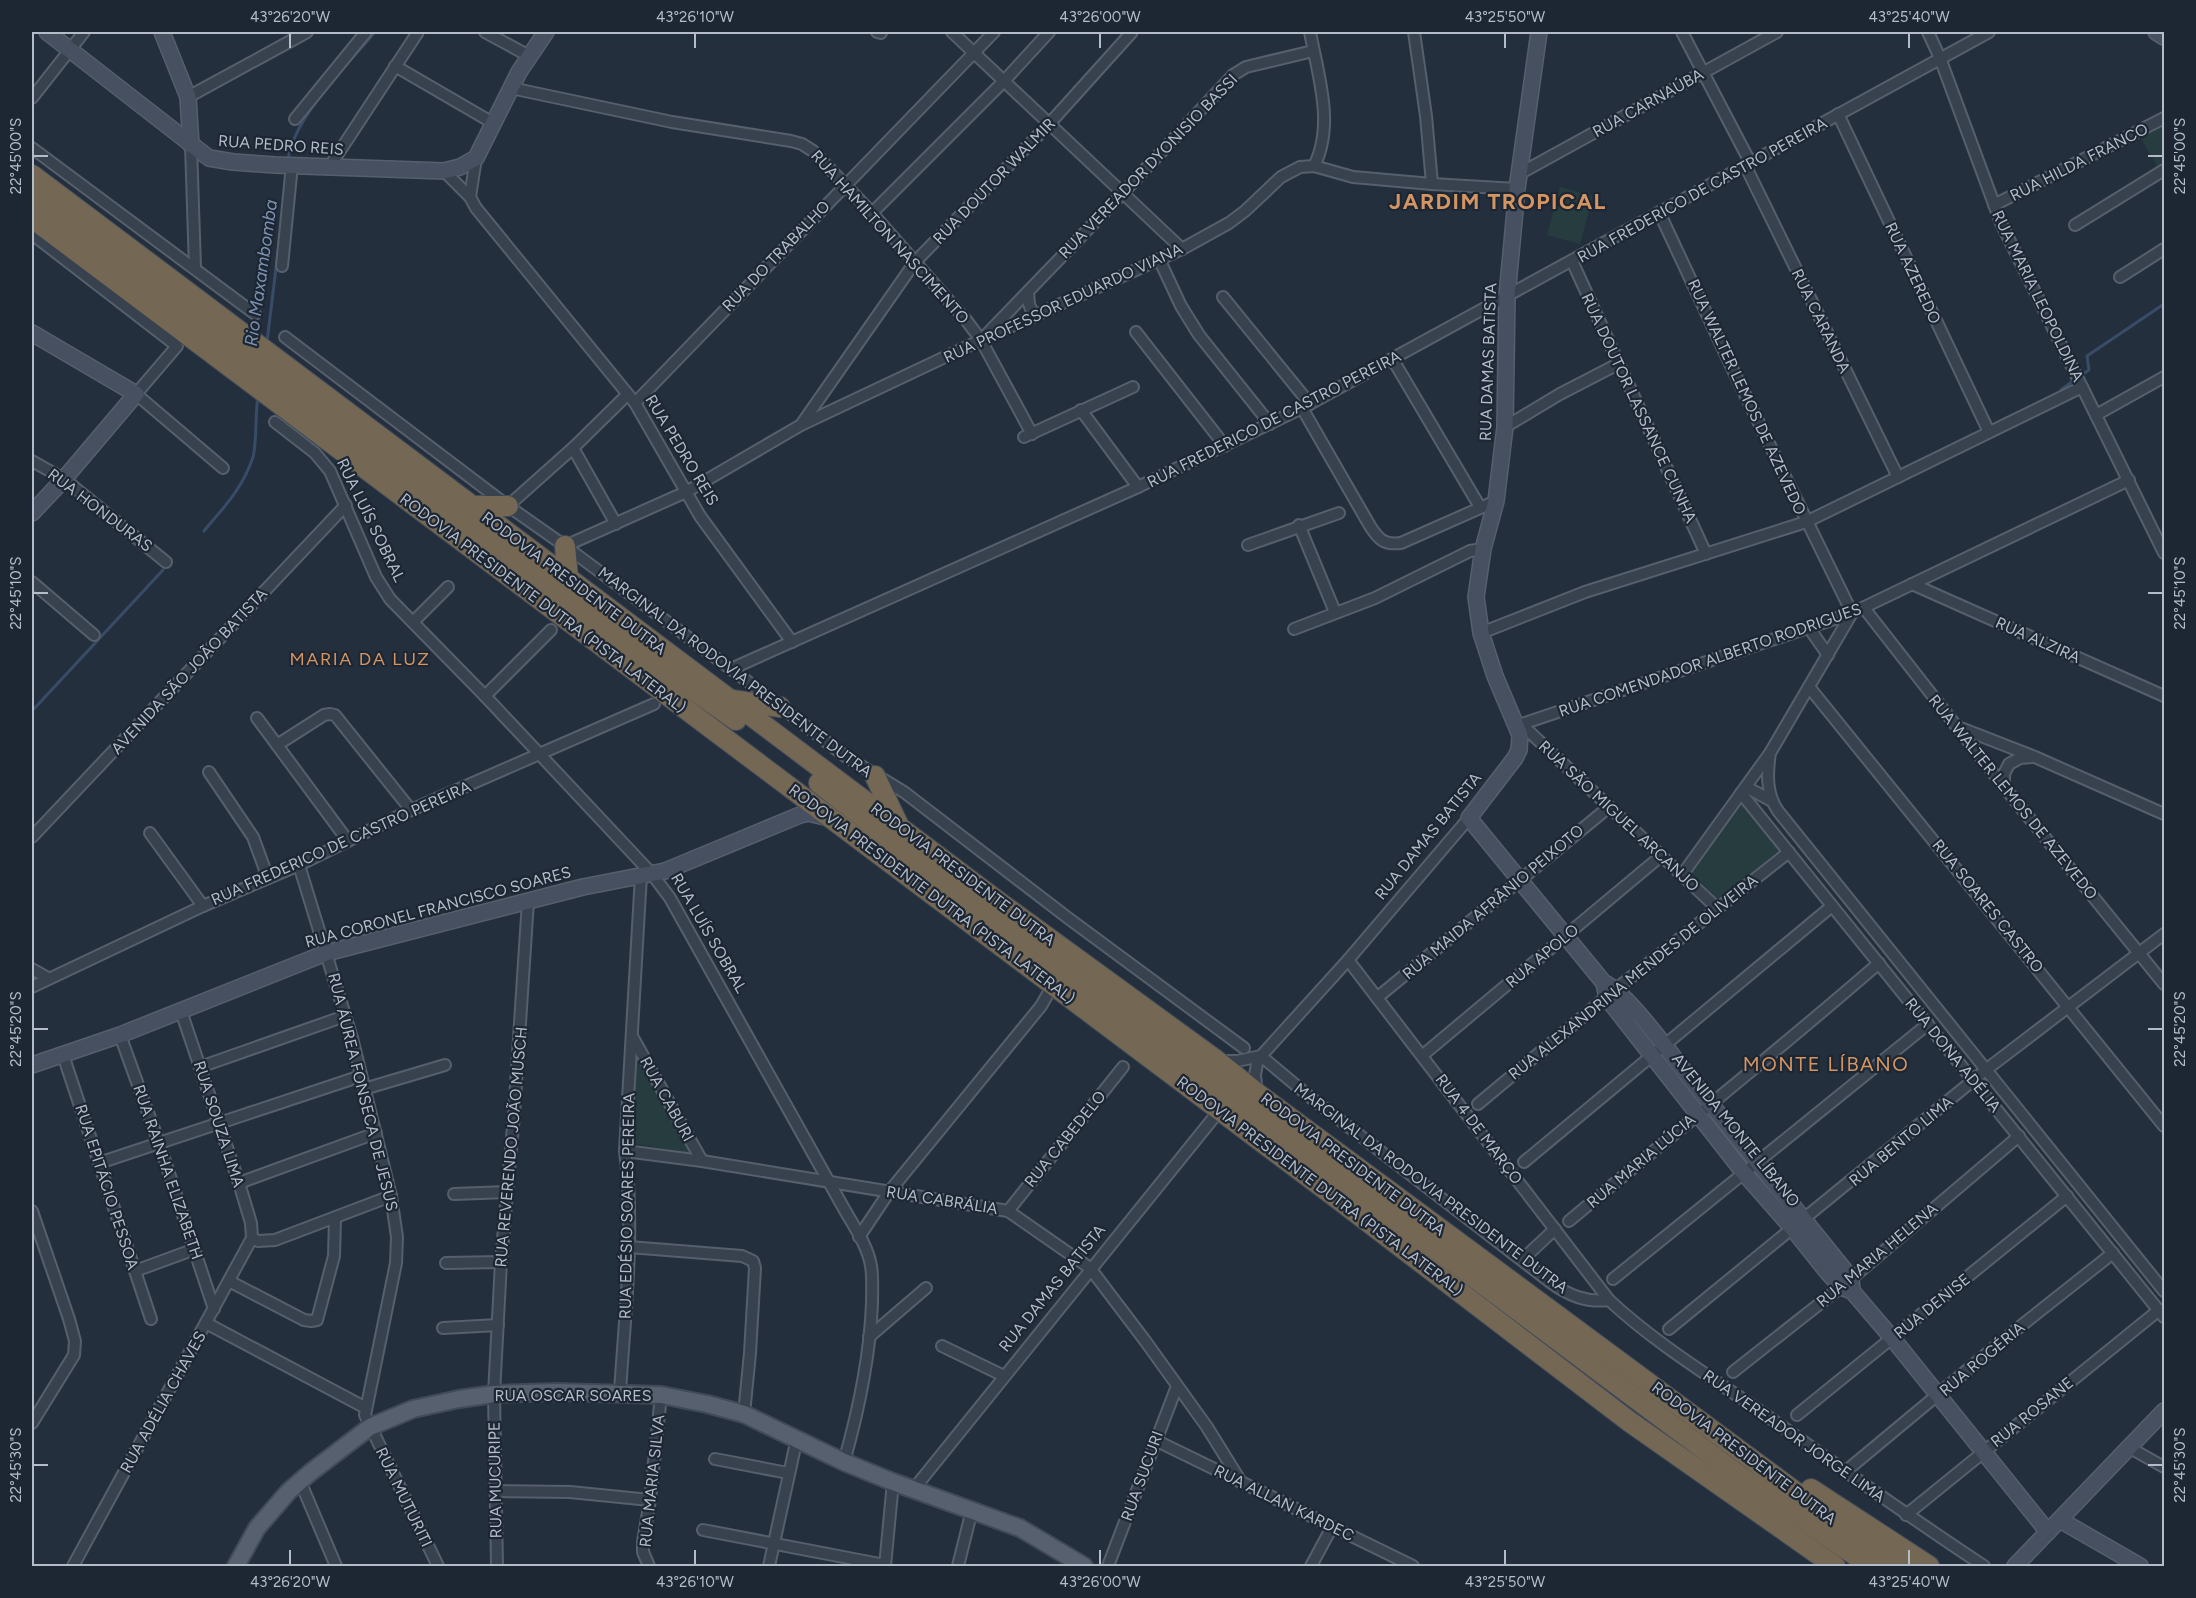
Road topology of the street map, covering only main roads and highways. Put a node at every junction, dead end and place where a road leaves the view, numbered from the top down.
1 (32, 175) edge
2 (32, 197) edge
3 (32, 218) edge
4 (249, 348) junction
5 (276, 391) junction
6 (472, 506) junction
7 (508, 506) road end
8 (565, 546) road end
9 (568, 578) junction
10 (729, 699) junction
11 (780, 707) road end
12 (875, 776) road end
13 (899, 826) junction
14 (1682, 1408) junction
15 (236, 1566) edge
16 (1084, 1566) edge
17 (1835, 1566) edge
18 (1871, 1566) edge
19 (1900, 1566) edge
20 (1929, 1566) edge

1 - 4 highway, RODOVIA PRESIDENTE DUTRA
2 - 4 highway, RODOVIA PRESIDENTE DUTRA
3 - 5 highway, RODOVIA PRESIDENTE DUTRA (PISTA LATERAL)
4 - 5 highway, RODOVIA PRESIDENTE DUTRA
4 - 6 highway, RODOVIA PRESIDENTE DUTRA
5 - 17 highway, RODOVIA PRESIDENTE DUTRA (PISTA LATERAL)
5 - 18 highway, RODOVIA PRESIDENTE DUTRA
6 - 7 highway
6 - 9 highway, RODOVIA PRESIDENTE DUTRA
8 - 9 highway
9 - 10 highway, RODOVIA PRESIDENTE DUTRA
10 - 11 highway
10 - 13 highway, RODOVIA PRESIDENTE DUTRA
12 - 13 highway
13 - 14 highway, RODOVIA PRESIDENTE DUTRA
14 - 19 highway, RODOVIA PRESIDENTE DUTRA
14 - 20 highway
15 - 16 main road, RUA OSCAR SOARES

